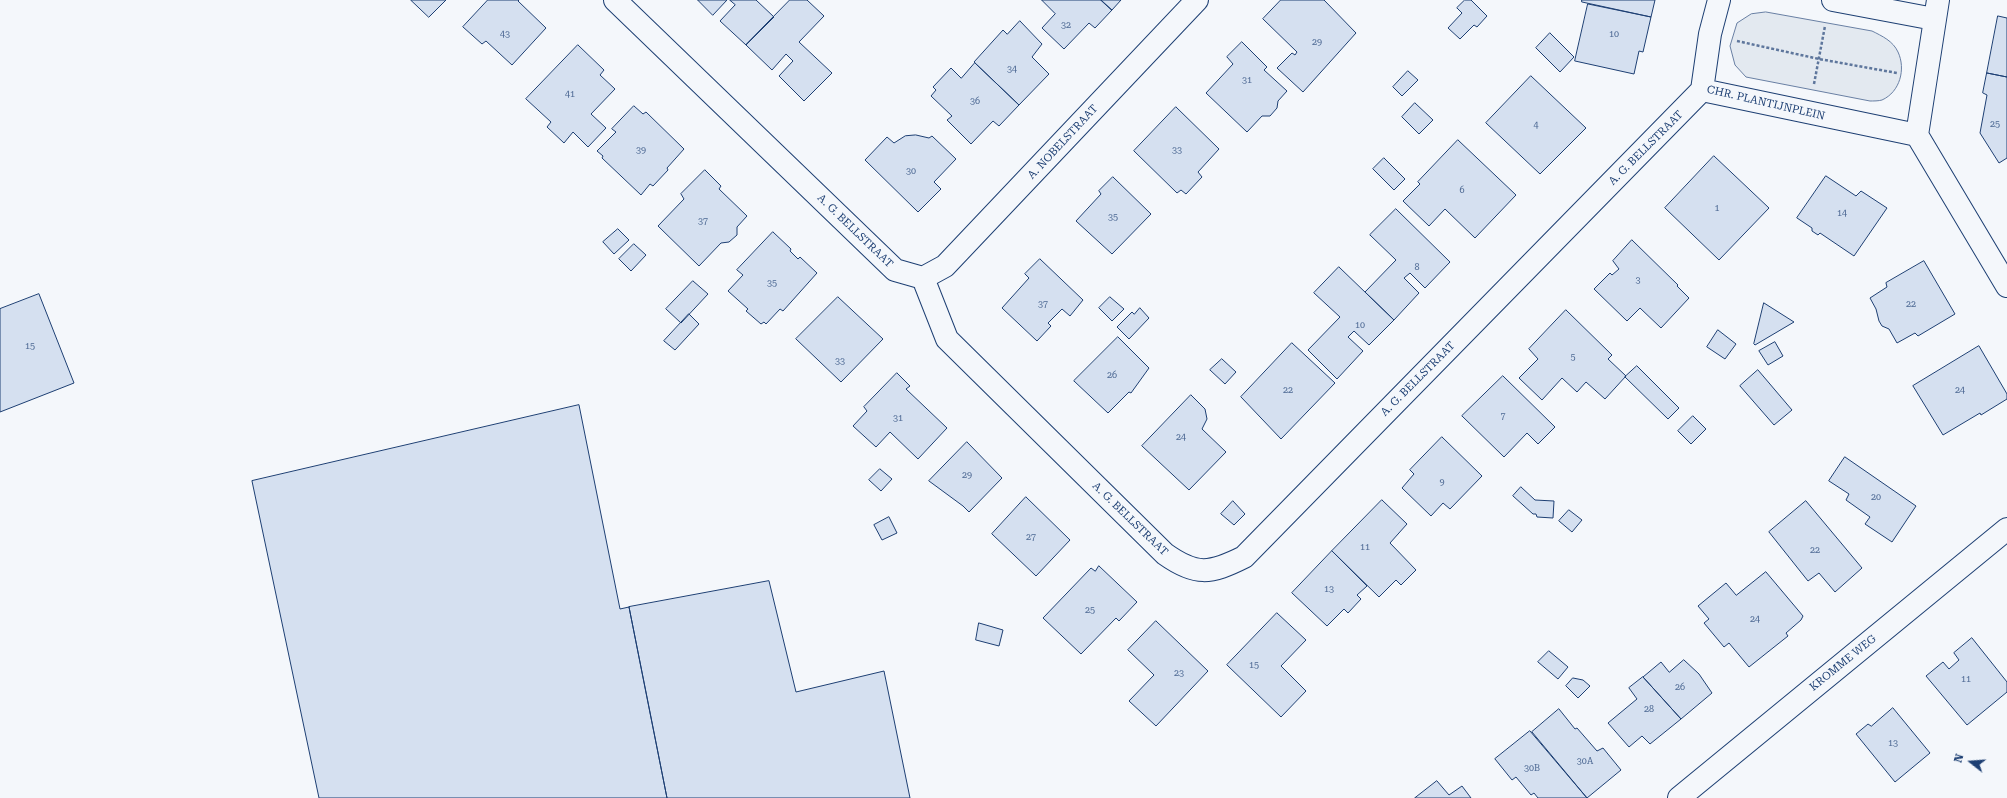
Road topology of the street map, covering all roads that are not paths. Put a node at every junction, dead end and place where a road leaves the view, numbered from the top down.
1 (616, 0) edge
2 (1197, 0) edge
3 (1719, 0) edge
4 (1833, 0) edge
5 (1936, 10) edge
6 (1702, 90) junction
7 (1917, 135) junction
8 (923, 278) junction
9 (2007, 286) edge
10 (2007, 529) edge
11 (1679, 798) edge

1 - 8 street, A. G. BELLSTRAAT
2 - 8 street, A. NOBELSTRAAT
3 - 6 street, CHR. PLANTIJNPLEIN
4 - 5 street
5 - 7 street
6 - 7 street, CHR. PLANTIJNPLEIN
6 - 8 street, A. G. BELLSTRAAT
7 - 9 street
10 - 11 street, KROMME WEG

